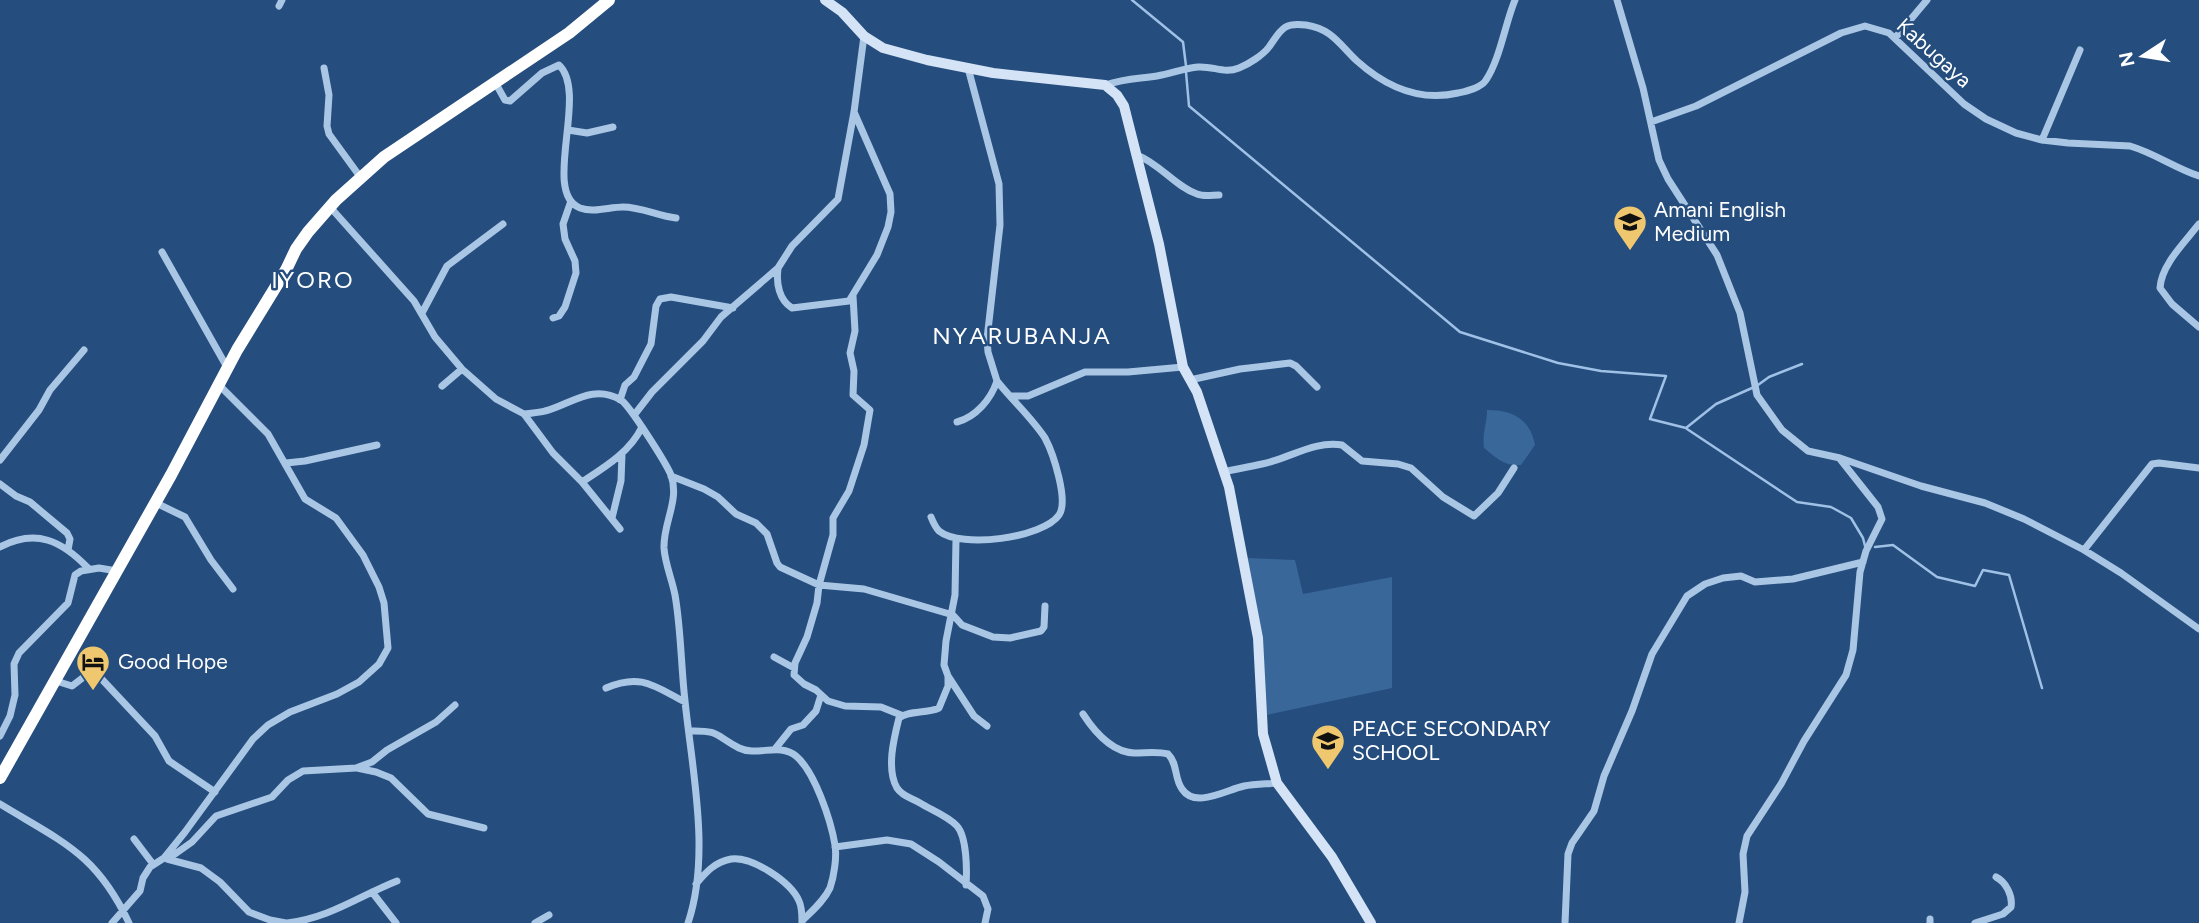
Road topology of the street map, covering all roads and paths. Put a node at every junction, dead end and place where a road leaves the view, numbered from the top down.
1 (609, 0) edge
2 (825, 0) edge
3 (1515, 0) edge
4 (1617, 0) edge
5 (1927, 0) edge
6 (864, 36) junction
7 (1895, 38) junction
8 (2080, 50) dead end
9 (324, 68) dead end
10 (968, 68) junction
11 (496, 84) junction
12 (1105, 85) junction
13 (854, 112) junction
14 (1651, 122) junction
15 (613, 127) dead end
16 (568, 130) junction
17 (2042, 140) junction
18 (1137, 155) junction
19 (2199, 176) edge
20 (361, 178) junction
21 (1219, 195) dead end
22 (571, 201) junction
23 (330, 207) junction
24 (676, 218) dead end
25 (503, 224) dead end
26 (2199, 224) edge
27 (162, 252) dead end
28 (778, 268) junction
29 (853, 296) junction
30 (733, 308) junction
31 (422, 313) junction
32 (553, 318) dead end
33 (2199, 327) edge
34 (84, 350) dead end
35 (1183, 367) junction
36 (228, 369) junction
37 (462, 369) junction
38 (1191, 380) junction
39 (997, 381) junction
40 (219, 385) junction
41 (442, 386) dead end
42 (1317, 387) dead end
43 (1010, 395) junction
44 (620, 400) junction
45 (524, 414) junction
46 (635, 414) junction
47 (957, 422) dead end
48 (642, 427) junction
49 (377, 445) dead end
50 (622, 454) junction
51 (1840, 458) junction
52 (0, 460) edge
53 (286, 463) junction
54 (1514, 468) dead end
55 (2199, 468) edge
56 (1223, 472) junction
57 (671, 476) junction
58 (582, 482) junction
59 (0, 484) edge
60 (156, 503) junction
61 (931, 517) dead end
62 (612, 518) junction
63 (621, 529) dead end
64 (956, 539) junction
65 (0, 547) edge
66 (68, 550) junction
67 (2084, 550) junction
68 (1863, 562) junction
69 (88, 568) junction
70 (118, 571) junction
71 (819, 585) junction
72 (233, 589) dead end
73 (1045, 606) dead end
74 (953, 615) junction
75 (2199, 629) edge
76 (774, 657) dead end
77 (794, 668) junction
78 (947, 676) junction
79 (56, 681) junction
80 (606, 688) dead end
81 (821, 695) junction
82 (685, 702) junction
83 (455, 705) dead end
84 (1083, 714) dead end
85 (901, 715) junction
86 (986, 726) dead end
87 (689, 731) junction
88 (0, 736) edge
89 (775, 749) junction
90 (356, 768) junction
91 (2, 772) edge
92 (1277, 782) junction
93 (215, 792) junction
94 (0, 804) edge
95 (484, 828) dead end
96 (134, 839) dead end
97 (835, 847) junction
98 (166, 859) junction
99 (153, 864) junction
100 (1996, 877) dead end
101 (397, 881) dead end
102 (696, 884) junction
103 (966, 885) junction
104 (372, 892) junction
105 (123, 911) junction
106 (549, 915) dead end
107 (802, 922) edge
108 (112, 923) edge
109 (129, 923) edge
110 (287, 923) edge
111 (396, 923) edge
112 (535, 923) edge
113 (688, 923) edge
114 (985, 923) edge
115 (1371, 923) edge
116 (1565, 923) edge
117 (1739, 923) edge
118 (1975, 923) edge

1 - 11 highway
2 - 6 street
3 - 12 street
4 - 14 street
5 - 7 street
6 - 10 street
6 - 13 street
7 - 14 street, Kabugaya
7 - 17 street, Kabugaya
8 - 17 street
9 - 20 street
10 - 12 street
10 - 39 street
11 - 16 street
11 - 20 highway
12 - 18 street
13 - 28 street
13 - 29 street
14 - 51 street
15 - 16 street
16 - 22 street
17 - 19 street, Kabugaya
18 - 21 street
18 - 35 street
20 - 23 highway
22 - 24 street
22 - 32 street
23 - 31 street
23 - 36 highway
25 - 31 street
26 - 33 street
27 - 36 street
28 - 29 street
28 - 30 street
29 - 71 street
30 - 44 street
30 - 46 street
31 - 37 street
34 - 52 street
35 - 38 street
35 - 43 street
36 - 40 highway
37 - 41 street
37 - 45 street
38 - 42 street
38 - 56 street
39 - 43 street
39 - 47 street
40 - 53 street
40 - 60 highway
43 - 64 street
44 - 45 street
44 - 46 street
45 - 58 street
46 - 48 street
48 - 50 street
48 - 57 street
49 - 53 street
50 - 58 street
50 - 62 street
51 - 67 street
51 - 68 street
53 - 93 street
54 - 56 street
55 - 67 street
56 - 92 street
57 - 71 street
57 - 82 street
58 - 62 street
59 - 66 street
60 - 70 highway
60 - 72 street
61 - 64 street
62 - 63 street
64 - 74 street
65 - 66 street
66 - 69 street
67 - 75 street
68 - 116 street
68 - 117 street
69 - 70 street
69 - 88 street
70 - 79 highway
71 - 74 street
71 - 77 street
73 - 74 street
74 - 78 street
76 - 77 street
77 - 81 street
78 - 85 street
78 - 86 street
79 - 91 highway
79 - 93 street
80 - 82 street
81 - 85 street
81 - 89 street
82 - 87 street
83 - 90 street
84 - 92 street
85 - 103 street
87 - 89 street
87 - 102 street
89 - 97 street
90 - 95 street
90 - 98 street
92 - 115 street
93 - 98 street
94 - 105 street
96 - 99 street
97 - 103 street
97 - 107 street
98 - 99 street
98 - 110 street
99 - 105 street
100 - 118 street
101 - 104 street
102 - 107 street
102 - 113 street
103 - 114 street
104 - 110 street
104 - 111 street
105 - 108 street
105 - 109 street
106 - 112 street

